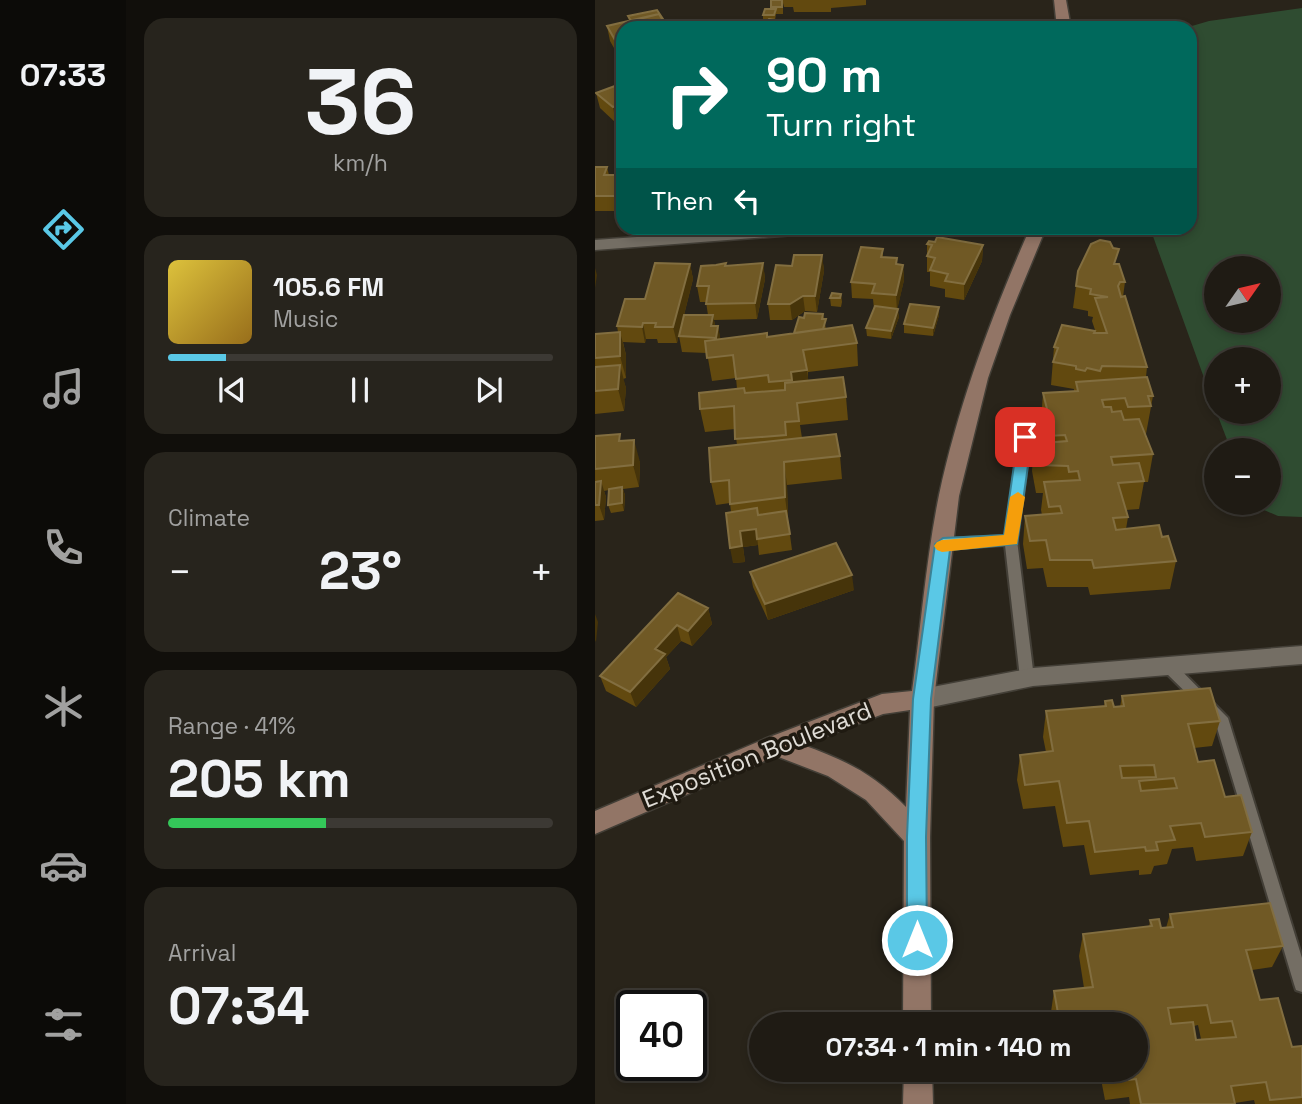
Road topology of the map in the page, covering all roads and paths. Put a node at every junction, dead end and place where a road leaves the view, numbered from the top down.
1 (1060, 0) edge
2 (1063, 21) edge
3 (727, 235) edge
4 (1035, 235) edge
5 (595, 245) edge
6 (1025, 437) dead end
7 (1011, 540) junction
8 (943, 544) junction
9 (1302, 655) edge
10 (1168, 666) junction
11 (1027, 678) junction
12 (922, 699) junction
13 (775, 745) junction
14 (595, 822) edge
15 (917, 837) junction
16 (1302, 984) edge
17 (917, 1012) edge
18 (918, 1082) edge
19 (918, 1104) edge

1 - 2 street
3 - 5 street
4 - 8 street
6 - 7 lane
7 - 8 lane
7 - 11 lane
8 - 12 street
9 - 10 street
10 - 11 street
10 - 16 lane
11 - 12 street
12 - 13 street, Exposition Boulevard
12 - 15 street
13 - 14 street, Exposition Boulevard
13 - 15 street
15 - 17 street
18 - 19 street

